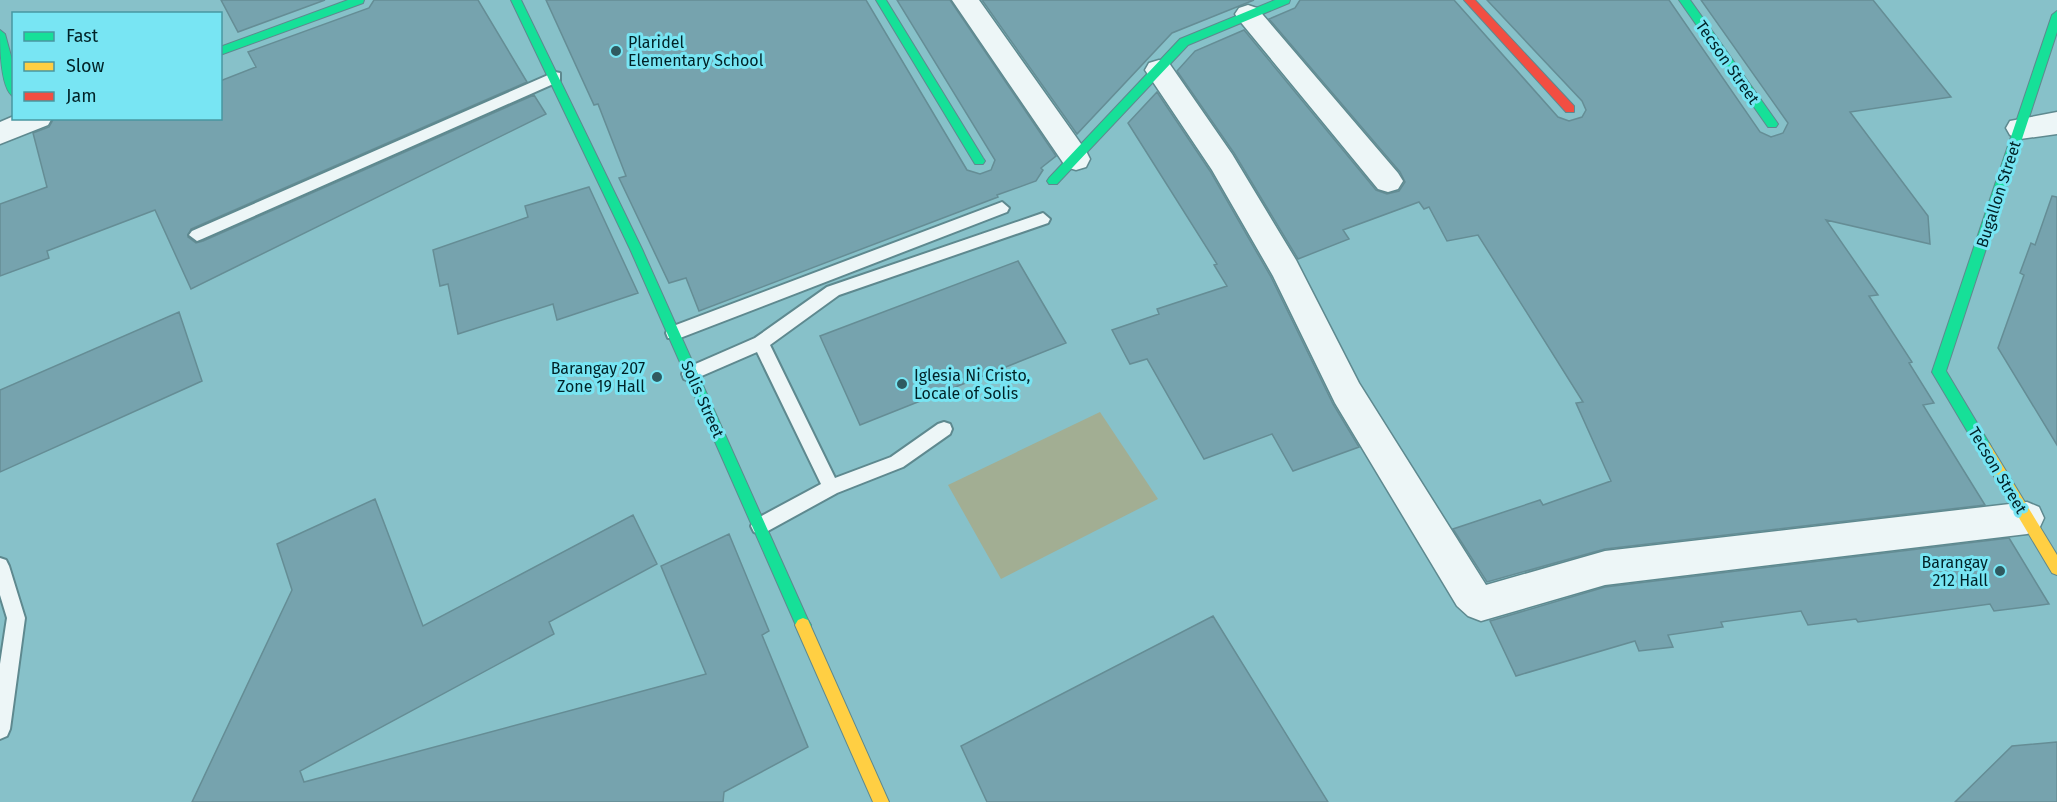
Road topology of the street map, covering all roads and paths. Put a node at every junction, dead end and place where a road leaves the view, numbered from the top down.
1 (359, 0) edge
2 (516, 0) edge
3 (880, 0) edge
4 (965, 0) edge
5 (1285, 0) edge
6 (1468, 0) edge
7 (1684, 0) edge
8 (1248, 14) junction
9 (2057, 15) edge
10 (0, 34) edge
11 (222, 50) edge
12 (1159, 70) junction
13 (555, 77) junction
14 (12, 85) edge
15 (1570, 109) dead end
16 (2057, 123) edge
17 (1772, 124) dead end
18 (2020, 128) junction
19 (1076, 159) junction
20 (979, 161) dead end
21 (1053, 181) dead end
22 (1388, 181) dead end
23 (1002, 208) dead end
24 (1043, 219) dead end
25 (197, 235) dead end
26 (674, 333) junction
27 (761, 343) junction
28 (1939, 372) joint
29 (690, 374) junction
30 (944, 429) dead end
31 (831, 487) junction
32 (2027, 518) junction
33 (760, 526) junction
34 (0, 566) edge
35 (2057, 568) edge
36 (0, 729) edge
37 (880, 802) edge

1 - 11 street
2 - 13 street, Solis Street
3 - 20 street
4 - 19 street
5 - 8 street
6 - 15 street
7 - 17 street, Tecson Street
8 - 12 street
8 - 22 street
9 - 18 street, Bugallon Street
10 - 14 street
12 - 19 street
12 - 32 street
13 - 25 lane
13 - 26 street, Solis Street
16 - 18 street
18 - 28 street, Bugallon Street
19 - 21 street
23 - 26 lane
24 - 27 lane
26 - 29 street, Solis Street
27 - 29 lane
27 - 31 lane
28 - 32 street, Tecson Street
29 - 33 street, Solis Street
30 - 31 lane
31 - 33 lane
32 - 35 street, Tecson Street
33 - 37 street, Solis Street
34 - 36 lane

